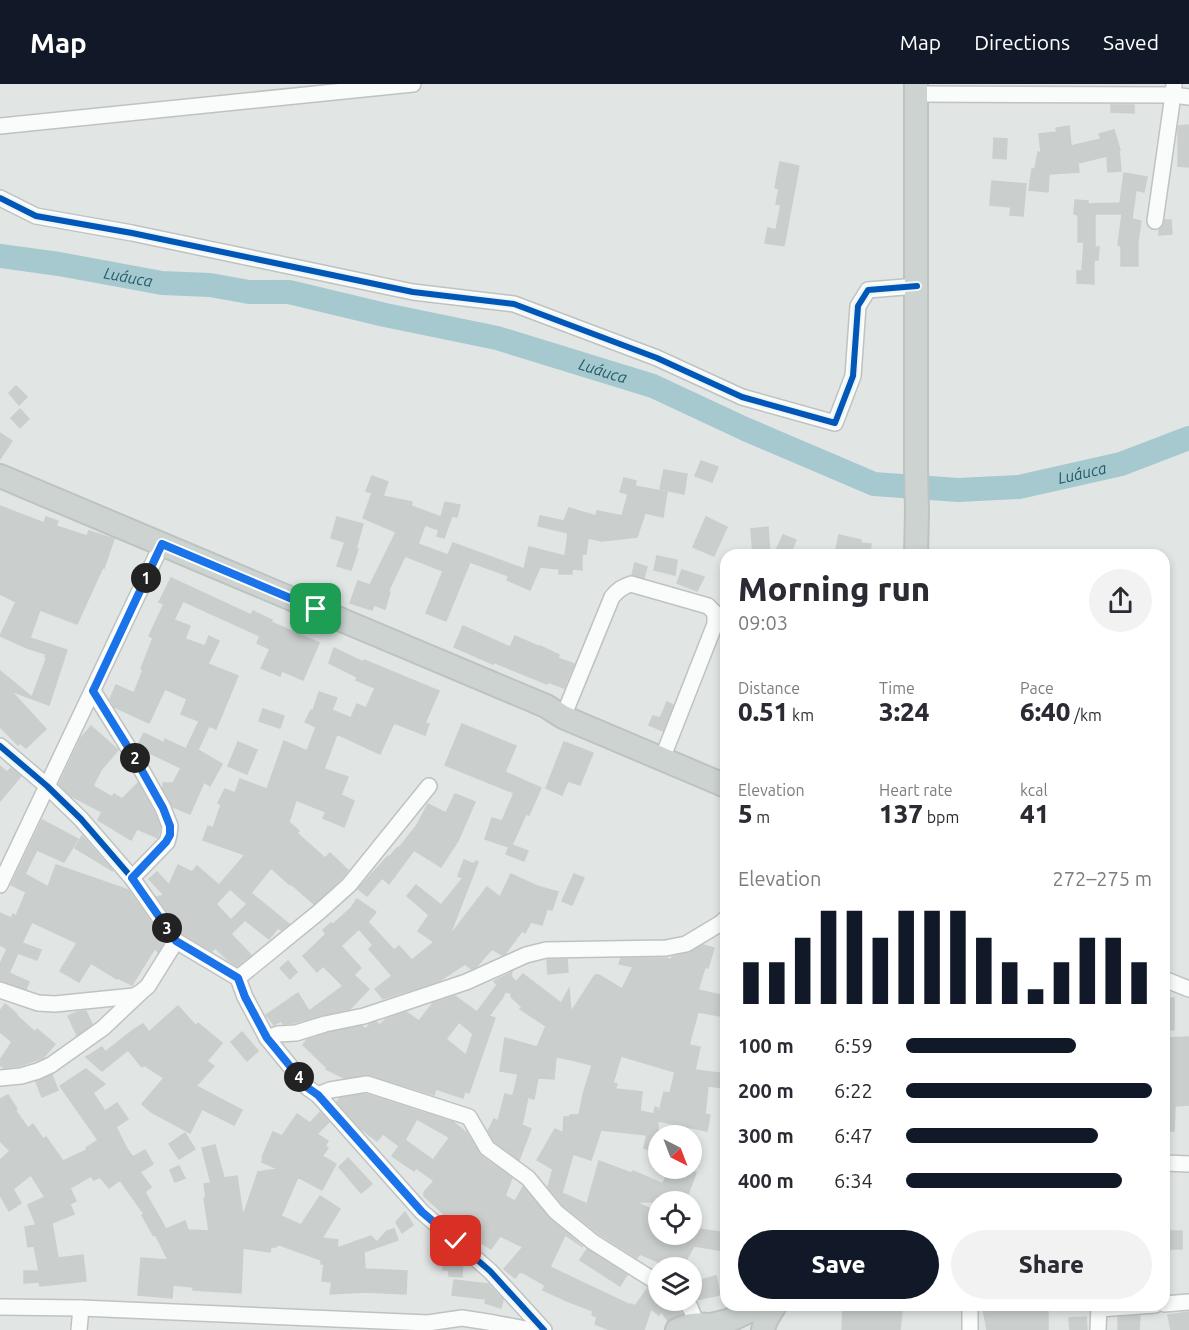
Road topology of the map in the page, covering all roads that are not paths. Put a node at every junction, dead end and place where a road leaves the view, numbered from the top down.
1 (413, 84) edge
2 (916, 89) edge
3 (1174, 89) edge
4 (1189, 97) edge
5 (0, 126) edge
6 (0, 198) edge
7 (1155, 221) dead end
8 (917, 286) junction
9 (0, 477) edge
10 (162, 544) junction
11 (916, 549) edge
12 (93, 691) junction
13 (563, 717) junction
14 (0, 746) edge
15 (662, 759) junction
16 (720, 783) edge
17 (47, 786) junction
18 (429, 786) dead end
19 (132, 878) junction
20 (0, 885) edge
21 (720, 924) edge
22 (176, 941) junction
23 (238, 978) junction
24 (1170, 981) edge
25 (1189, 989) edge
26 (0, 990) edge
27 (141, 992) junction
28 (267, 1038) junction
29 (0, 1078) edge
30 (318, 1095) junction
31 (1170, 1163) edge
32 (1189, 1164) edge
33 (648, 1277) edge
34 (1189, 1302) edge
35 (1170, 1304) edge
36 (0, 1307) edge
37 (81, 1308) junction
38 (693, 1311) edge
39 (749, 1311) edge
40 (771, 1311) edge
41 (970, 1311) edge
42 (1099, 1311) edge
43 (463, 1324) edge
44 (428, 1326) edge
45 (703, 1327) edge
46 (79, 1330) edge
47 (531, 1330) edge
48 (544, 1330) edge
49 (763, 1330) edge
50 (970, 1330) edge
51 (1098, 1330) edge

1 - 5 street
2 - 3 street
2 - 8 main road
3 - 4 street
3 - 7 street
6 - 8 street
8 - 11 main road
9 - 10 main road
10 - 12 street
10 - 13 main road
12 - 17 street
12 - 19 street
13 - 15 main road
13 - 15 street
14 - 17 street
15 - 16 main road
17 - 19 street
17 - 20 street
18 - 23 street
19 - 22 street
21 - 28 street
22 - 23 street
22 - 27 street
23 - 28 street
24 - 25 street
26 - 27 street
27 - 29 street
28 - 30 street
30 - 33 street
30 - 48 street
31 - 32 street
34 - 35 street
36 - 37 street
37 - 44 street
37 - 46 street
38 - 45 street
39 - 45 main road
40 - 49 main road
41 - 50 street
42 - 51 street
43 - 44 street
43 - 47 street

